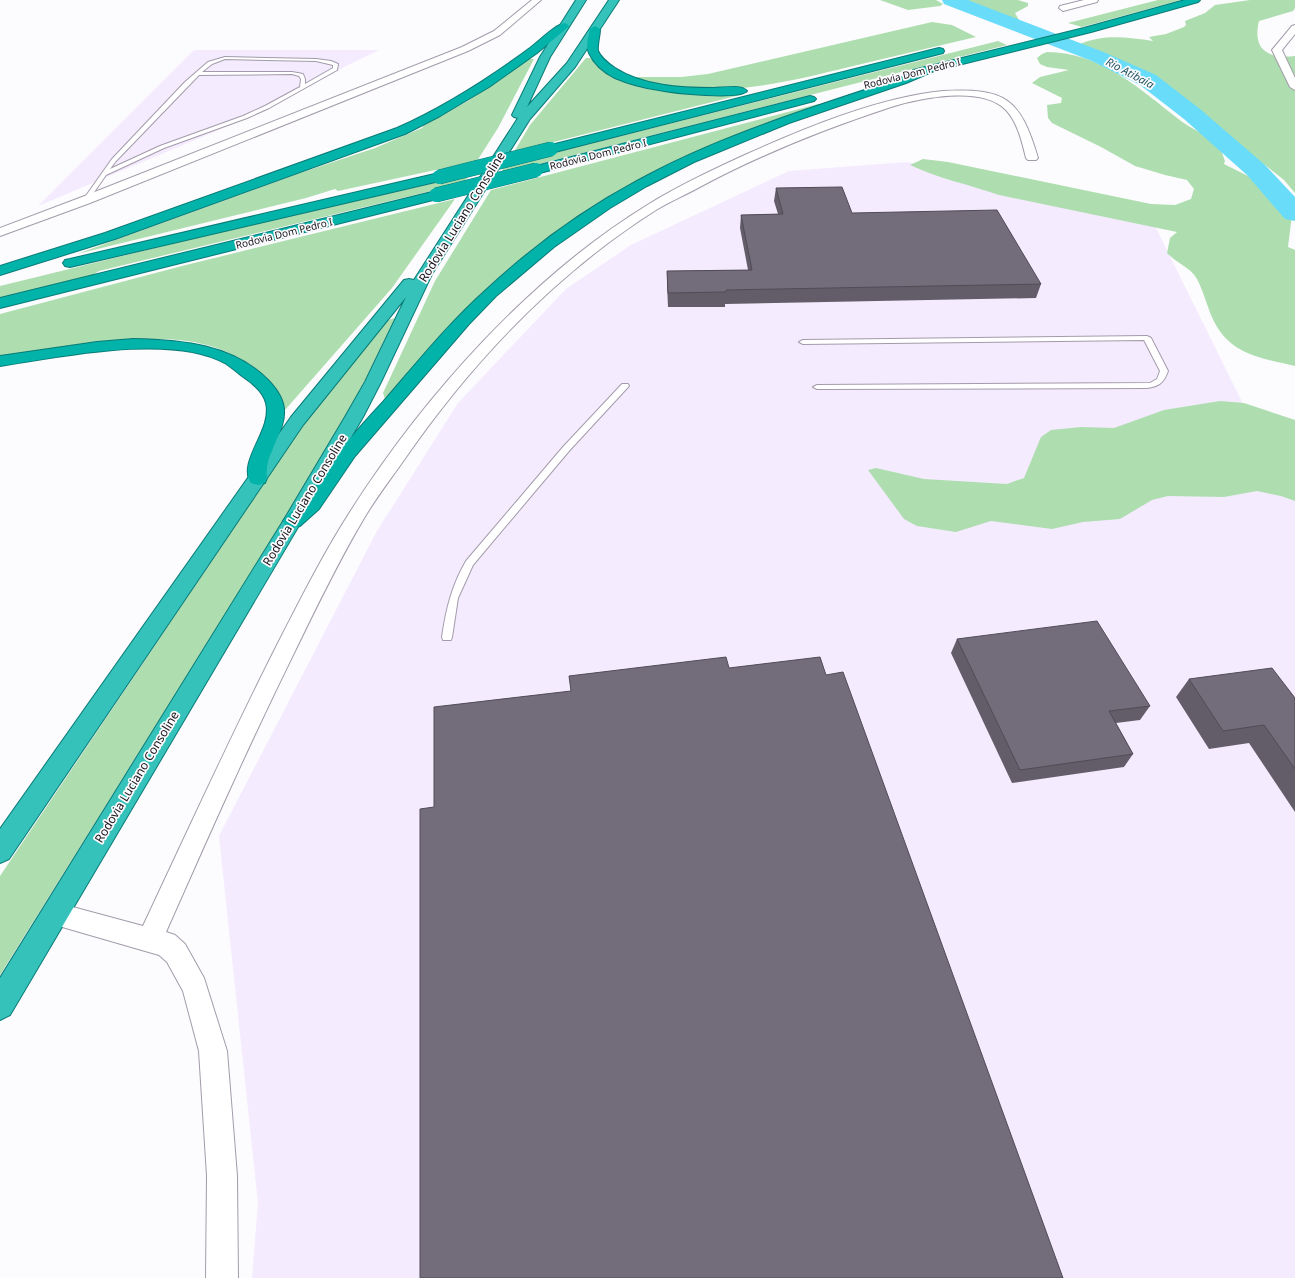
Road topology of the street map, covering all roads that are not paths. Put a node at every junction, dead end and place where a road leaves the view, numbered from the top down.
1 (537, 0) edge
2 (581, 0) edge
3 (614, 0) edge
4 (1094, 0) edge
5 (1195, 0) edge
6 (1063, 8) dead end
7 (564, 26) junction
8 (1295, 28) edge
9 (595, 29) junction
10 (948, 49) dead end
11 (932, 68) junction
12 (196, 74) junction
13 (809, 83) junction
14 (302, 87) junction
15 (1295, 87) edge
16 (1032, 158) dead end
17 (105, 174) junction
18 (86, 200) junction
19 (0, 232) edge
20 (0, 271) edge
21 (0, 280) edge
22 (0, 303) edge
23 (803, 342) dead end
24 (0, 361) edge
25 (625, 386) dead end
26 (818, 387) dead end
27 (258, 479) junction
28 (293, 521) junction
29 (447, 637) dead end
30 (0, 851) edge
31 (54, 914) junction
32 (150, 939) junction
33 (0, 1005) edge
34 (222, 1278) edge

1 - 18 street
2 - 7 highway, Rodovia Luciano Consoline
3 - 9 highway, Rodovia Luciano Consoline
4 - 6 street
5 - 11 highway, Rodovia Dom Pedro I
7 - 20 highway
7 - 27 highway, Rodovia Luciano Consoline
8 - 15 street
9 - 13 highway
9 - 28 highway, Rodovia Luciano Consoline
10 - 13 highway, Rodovia Dom Pedro I
11 - 22 highway, Rodovia Dom Pedro I, bridge
11 - 28 highway
12 - 14 lane
12 - 14 lane
12 - 17 lane
13 - 21 highway, Rodovia Dom Pedro I, bridge
14 - 17 lane
16 - 32 street
17 - 18 lane
18 - 19 street
23 - 26 lane
24 - 27 highway
25 - 29 lane
27 - 30 highway, Rodovia Luciano Consoline
28 - 31 highway, Rodovia Luciano Consoline
31 - 32 street
31 - 33 highway, Rodovia Luciano Consoline
32 - 34 street

